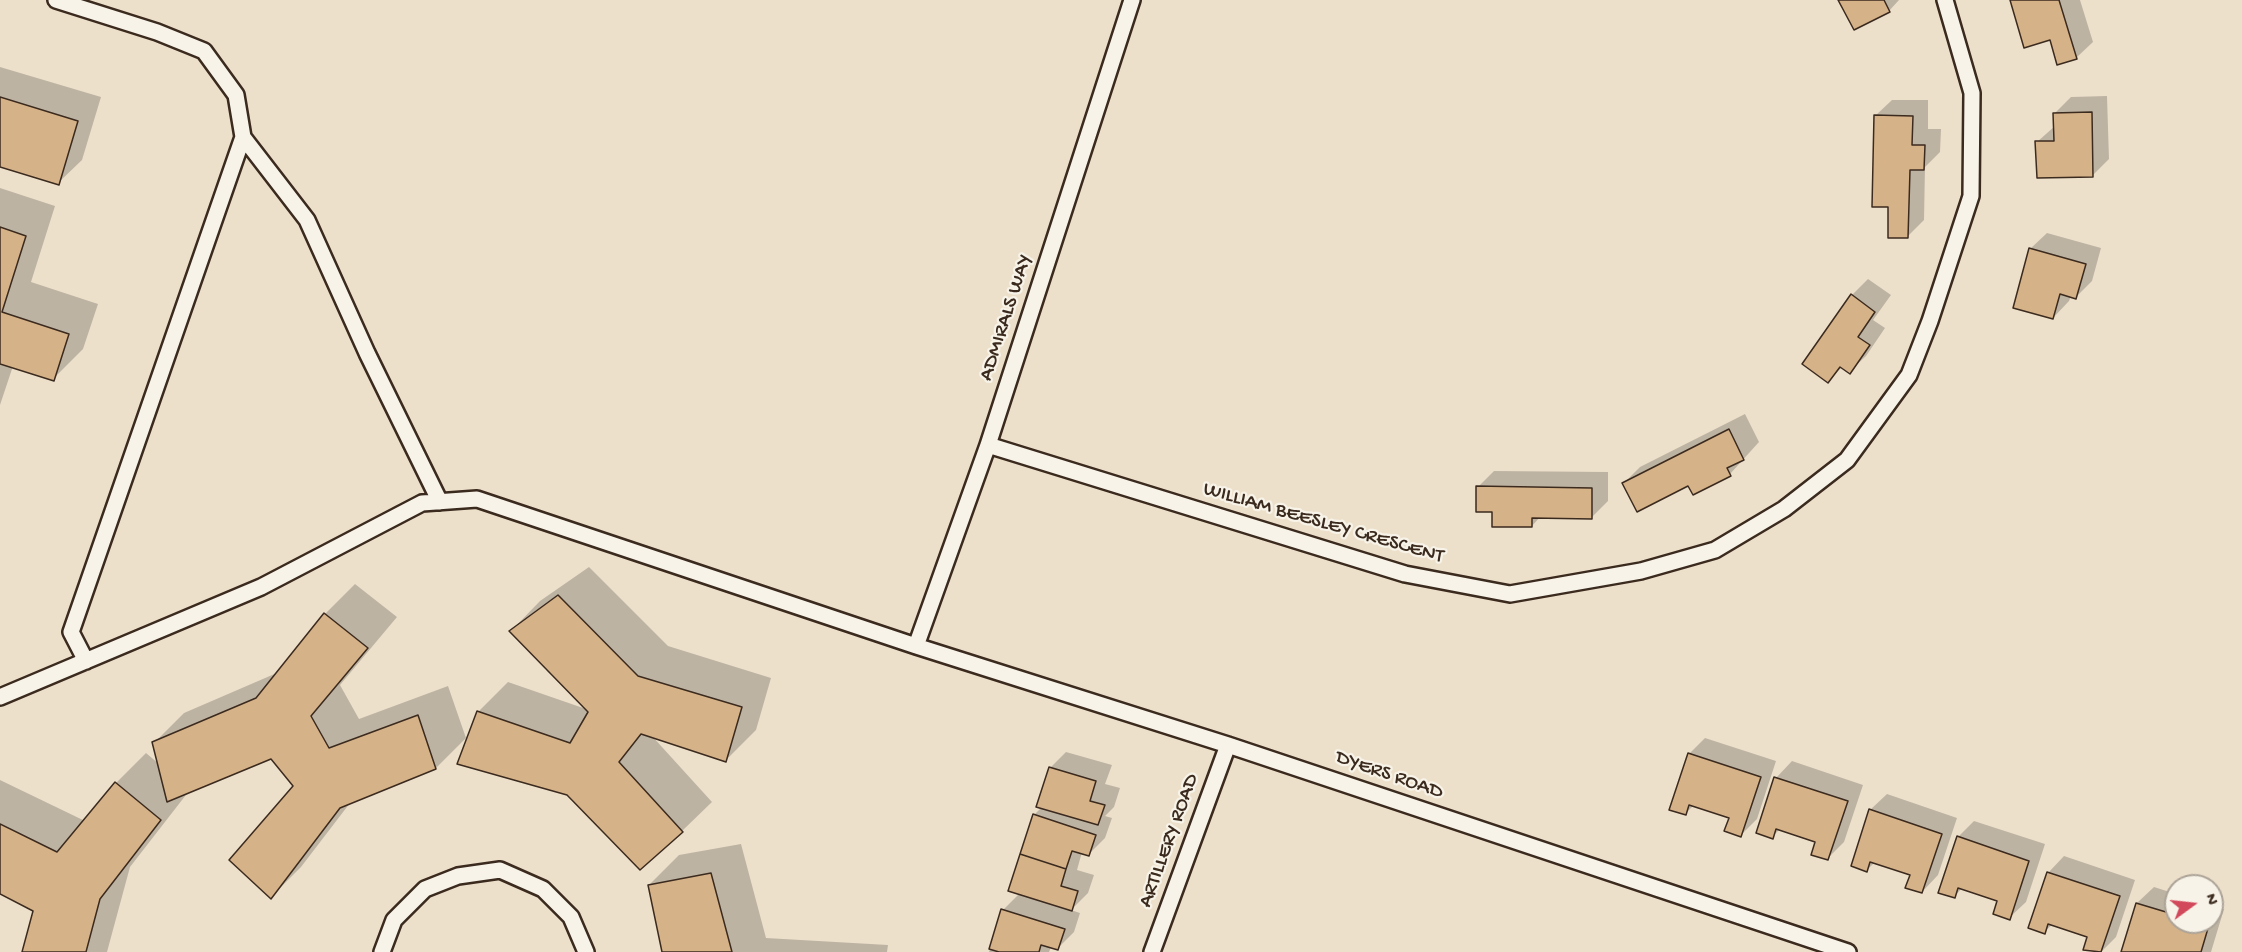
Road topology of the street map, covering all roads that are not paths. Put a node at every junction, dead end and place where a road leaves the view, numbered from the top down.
1 (56, 0) edge
2 (1132, 0) edge
3 (1945, 0) edge
4 (243, 137) junction
5 (988, 444) junction
6 (440, 502) junction
7 (916, 646) junction
8 (86, 661) junction
9 (0, 697) edge
10 (1228, 744) junction
11 (1841, 951) edge
12 (382, 952) edge
13 (586, 952) edge
14 (1152, 952) edge

1 - 4 lane
2 - 5 lane, ADMIRALS WAY
3 - 5 lane, WILLIAM BEESLEY CRESCENT
4 - 6 lane
4 - 8 lane
5 - 7 lane, ADMIRALS WAY
6 - 7 lane, DYERS ROAD
6 - 8 lane, DYERS ROAD
7 - 10 lane, DYERS ROAD
8 - 9 lane, DYERS ROAD
10 - 11 lane, DYERS ROAD
10 - 14 lane, ARTILLERY ROAD
12 - 13 lane

